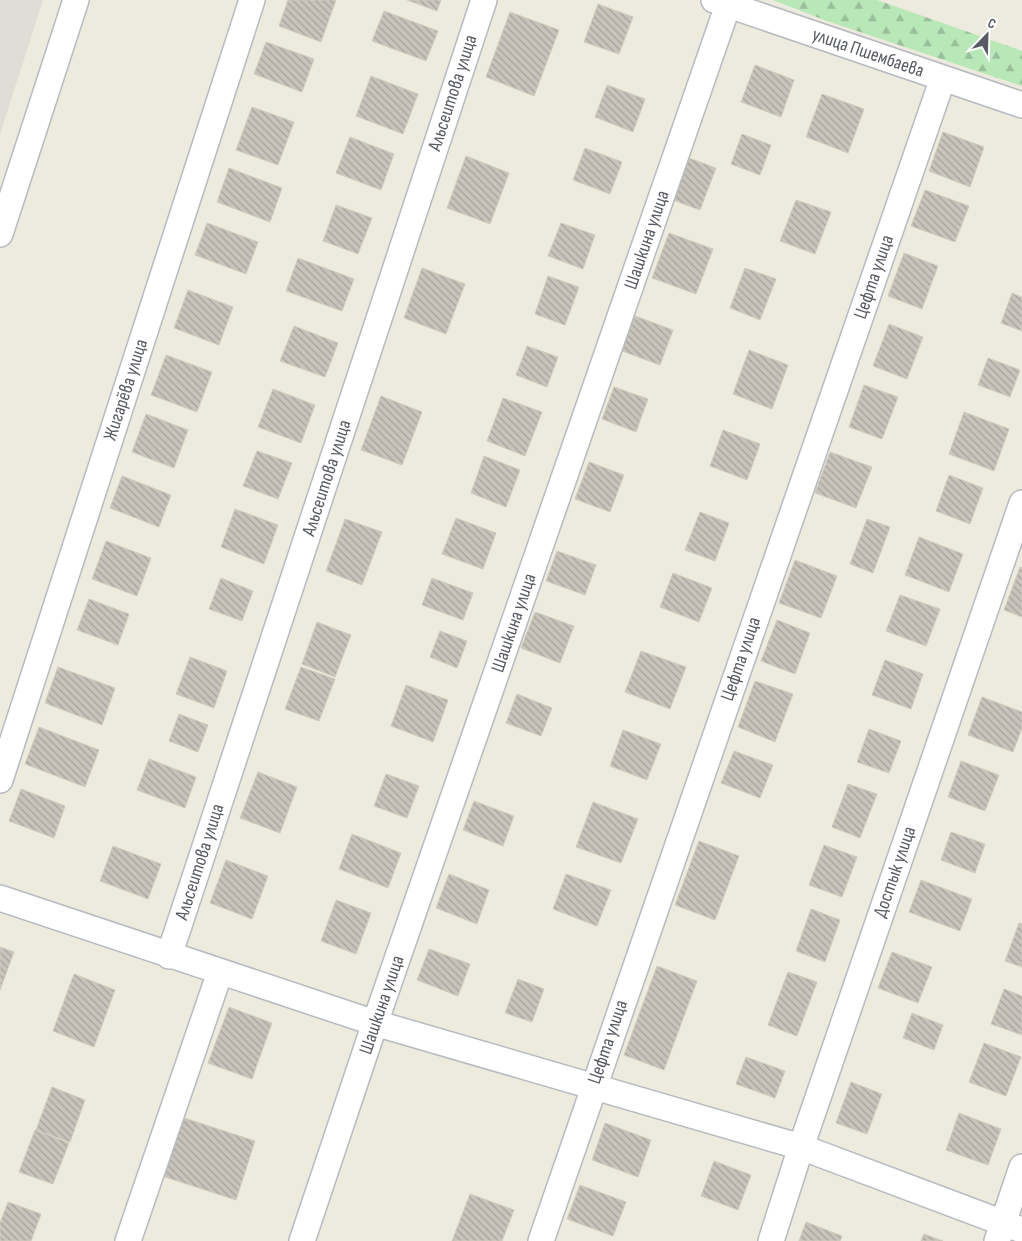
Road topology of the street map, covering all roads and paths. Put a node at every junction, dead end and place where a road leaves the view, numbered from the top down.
1 (76, 0) edge
2 (252, 0) edge
3 (484, 0) edge
4 (721, 2) edge
5 (942, 78) junction
6 (1022, 105) edge
7 (0, 234) edge
8 (1022, 503) edge
9 (0, 780) edge
10 (0, 898) edge
11 (169, 956) junction
12 (220, 972) junction
13 (375, 1022) junction
14 (593, 1085) junction
15 (801, 1147) junction
16 (1022, 1167) edge
17 (1007, 1231) edge
18 (128, 1241) edge
19 (302, 1241) edge
20 (540, 1241) edge
21 (771, 1241) edge

1 - 7 street
2 - 9 street, Жигарёва улица
3 - 11 street, Альсеитова улица
4 - 5 street, улица Пшембаева
4 - 13 street, Шашкина улица
5 - 6 street, улица Пшембаева
5 - 14 street, Цефта улица
8 - 15 street, Достык улица
10 - 11 street
11 - 12 street
12 - 13 street
12 - 18 street
13 - 14 street
13 - 19 street, Шашкина улица
14 - 15 street
14 - 20 street, Цефта улица
15 - 17 street
15 - 21 street, Достык улица
16 - 17 street

